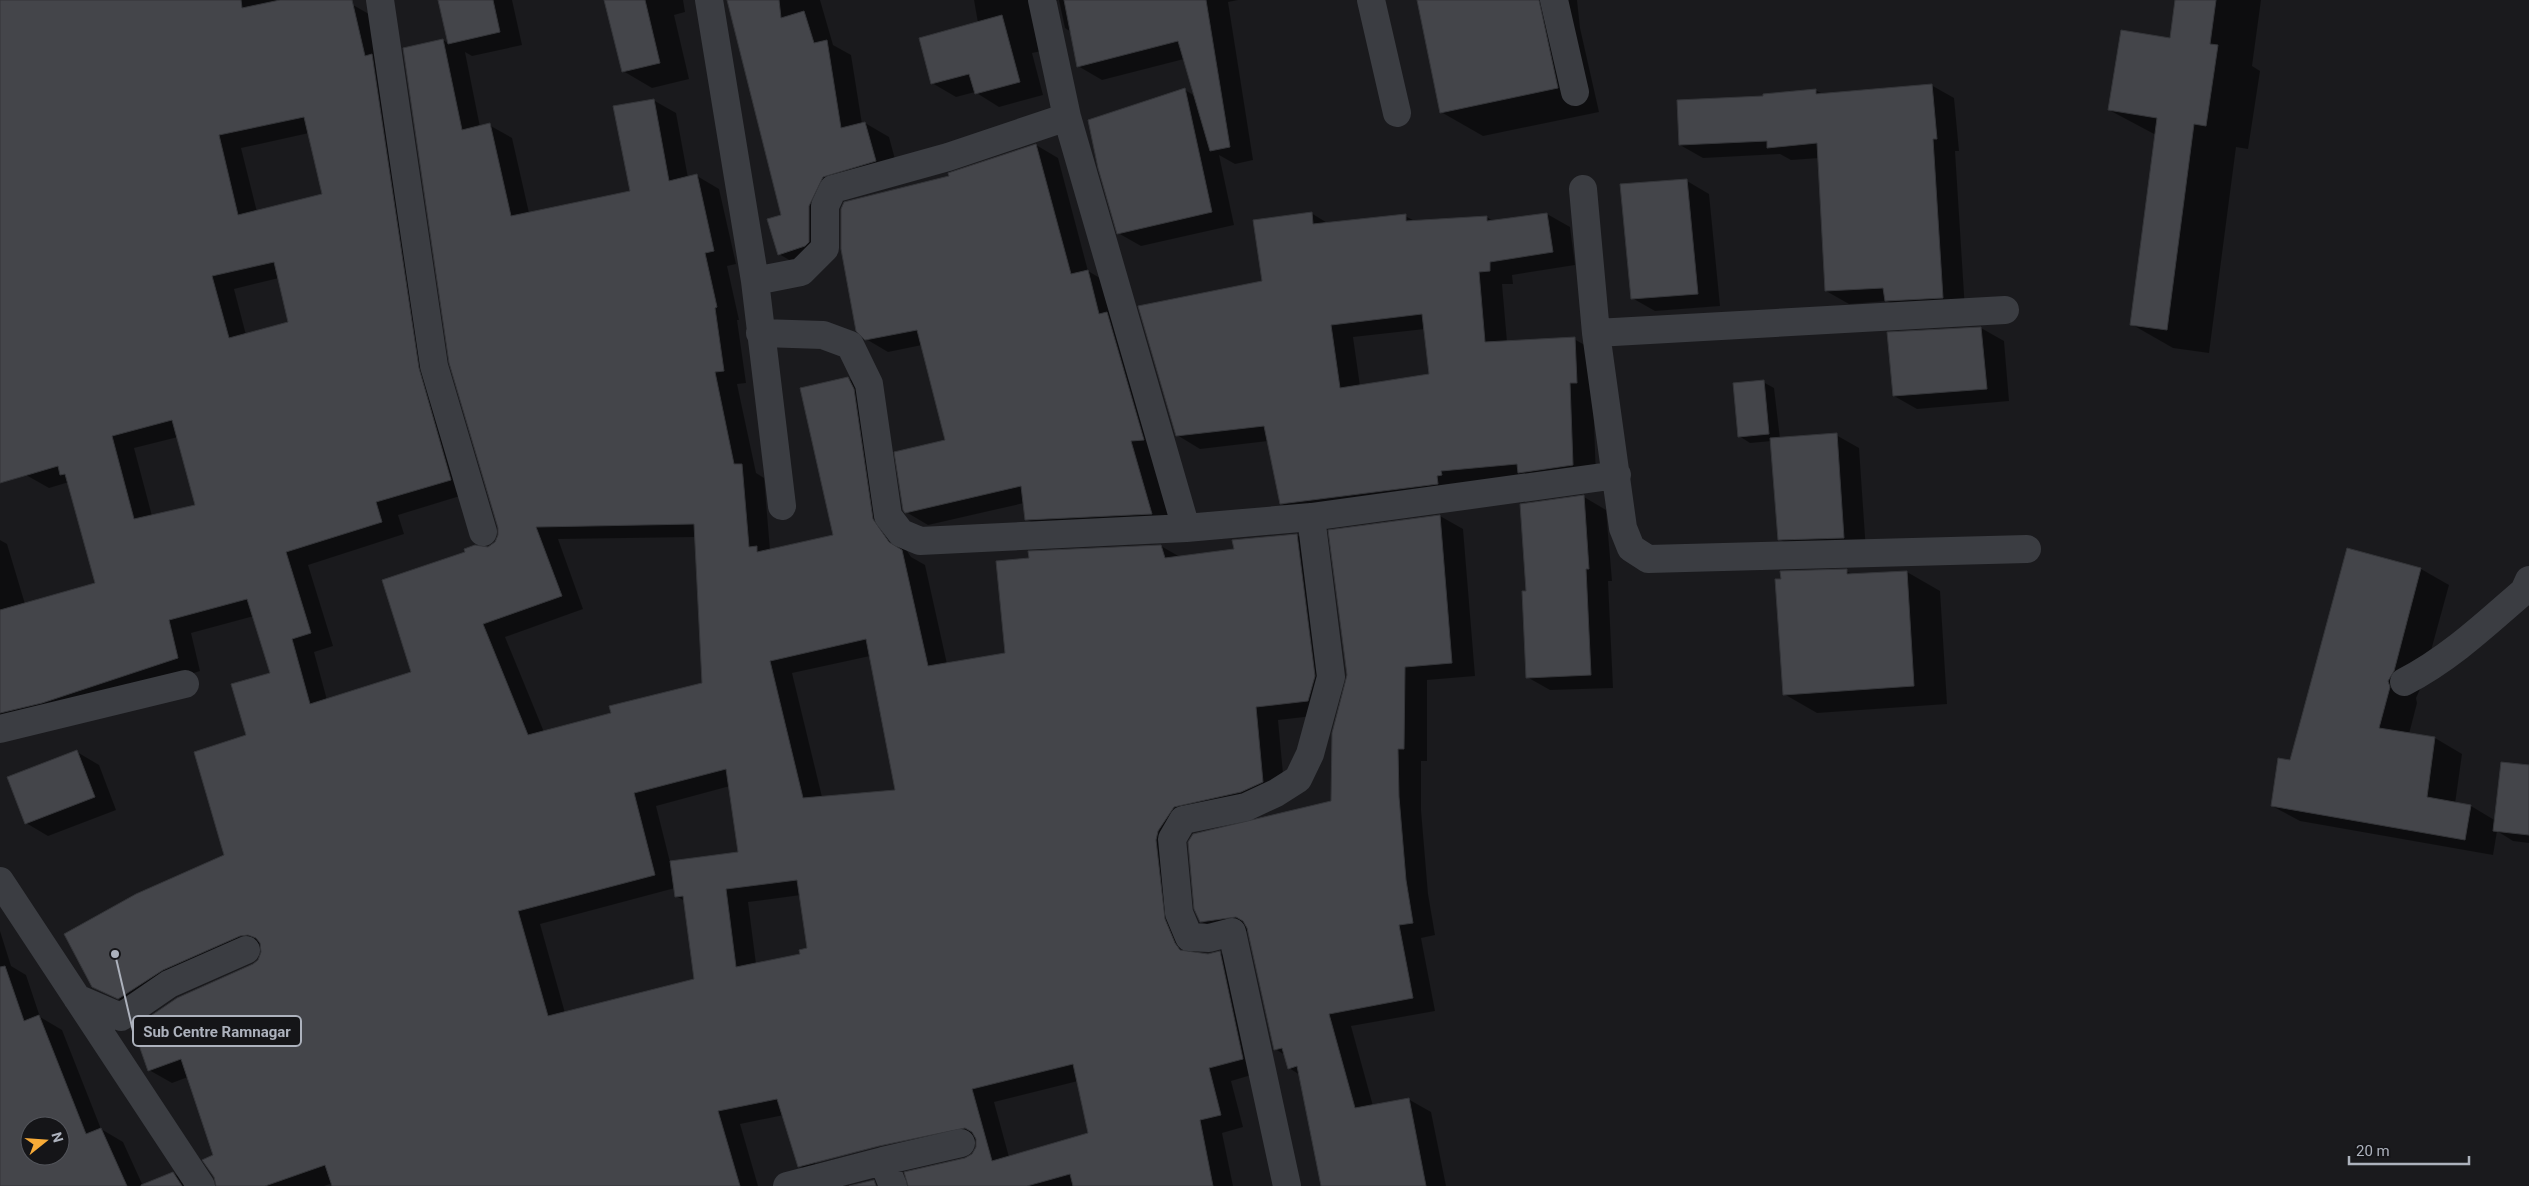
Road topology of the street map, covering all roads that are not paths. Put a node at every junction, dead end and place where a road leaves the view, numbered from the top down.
1 (380, 0) edge
2 (709, 0) edge
3 (1042, 0) edge
4 (1371, 0) edge
5 (1554, 0) edge
6 (1575, 92) dead end
7 (1397, 113) dead end
8 (1067, 117) junction
9 (1583, 189) dead end
10 (755, 281) junction
11 (2005, 310) dead end
12 (760, 333) junction
13 (1596, 334) junction
14 (1617, 475) junction
15 (782, 506) dead end
16 (1311, 517) junction
17 (1186, 528) junction
18 (483, 532) dead end
19 (2027, 549) dead end
20 (2529, 580) edge
21 (2404, 682) dead end
22 (184, 684) dead end
23 (0, 729) edge
24 (0, 880) edge
25 (246, 950) dead end
26 (77, 998) junction
27 (960, 1143) dead end
28 (883, 1161) junction
29 (201, 1186) edge
30 (787, 1186) edge
31 (893, 1186) edge
32 (1287, 1186) edge

1 - 18 street
2 - 10 street
3 - 8 street
4 - 7 street
5 - 6 street
8 - 10 street
8 - 17 street
9 - 13 street
10 - 12 street
11 - 13 street
12 - 15 street
12 - 17 street
13 - 14 street
14 - 16 street
14 - 19 street
16 - 17 street
16 - 32 street
20 - 21 street
22 - 23 street
24 - 26 street
25 - 26 street
26 - 29 street
27 - 28 street
28 - 30 street
28 - 31 street

